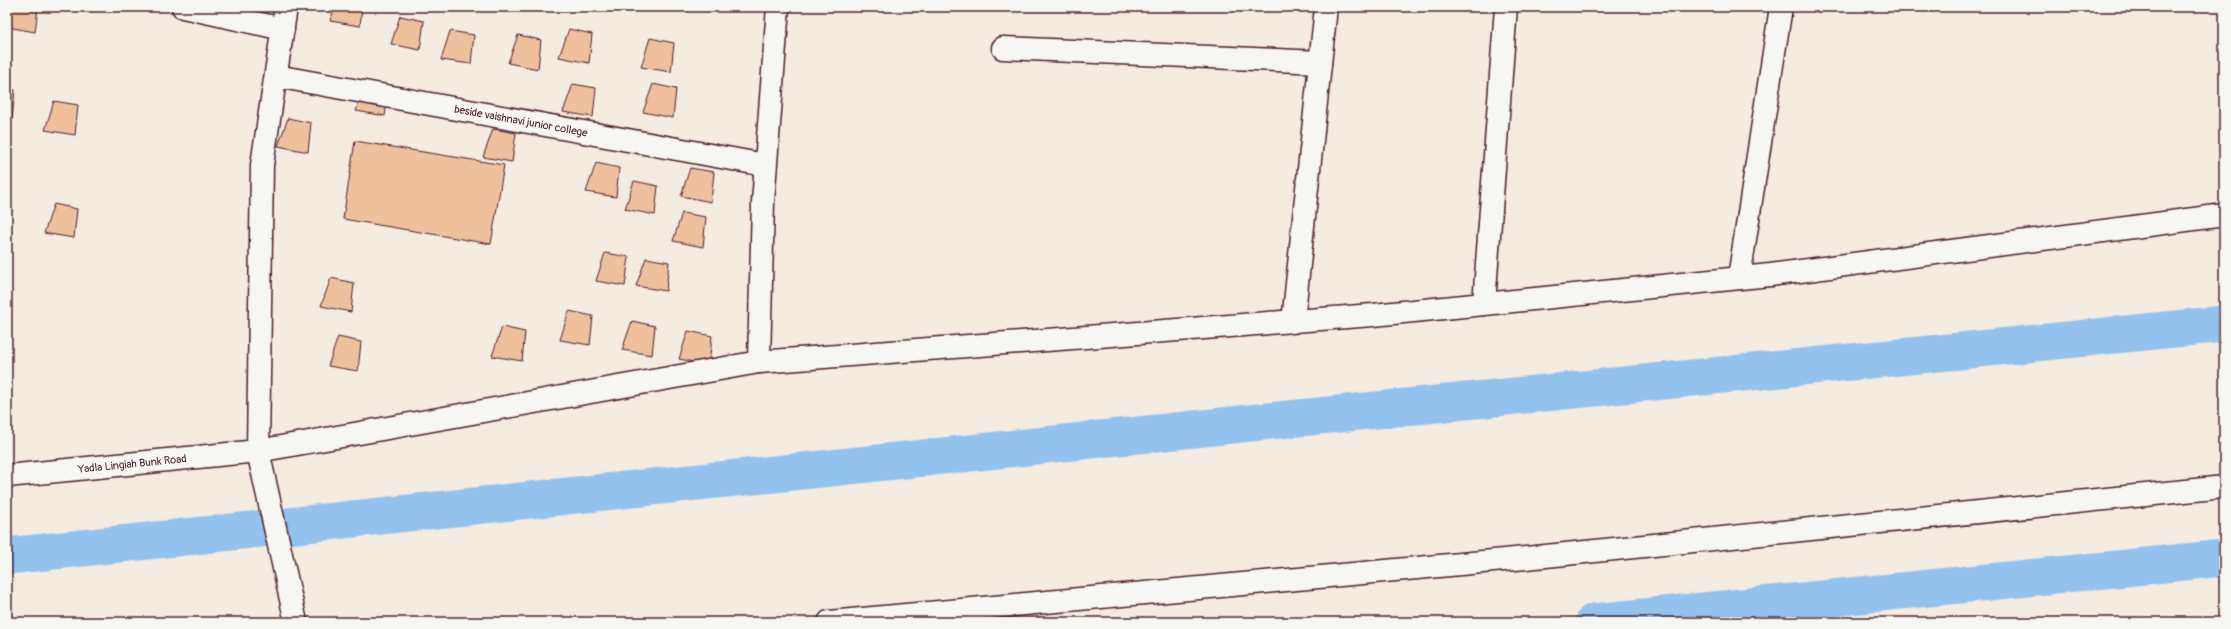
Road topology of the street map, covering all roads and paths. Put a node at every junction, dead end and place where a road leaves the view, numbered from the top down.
1 (183, 7) edge
2 (286, 7) edge
3 (778, 7) edge
4 (1326, 7) edge
5 (1506, 7) edge
6 (1780, 7) edge
7 (283, 29) junction
8 (1003, 48) dead end
9 (1320, 62) junction
10 (276, 76) junction
11 (765, 165) junction
12 (2224, 215) edge
13 (1739, 278) junction
14 (1484, 304) junction
15 (1293, 322) junction
16 (759, 362) junction
17 (258, 451) junction
18 (7, 476) edge
19 (2224, 487) edge
20 (296, 622) edge
21 (829, 622) edge

1 - 7 street
2 - 7 street
3 - 11 street
4 - 9 street
5 - 14 street
6 - 13 street
7 - 10 street
8 - 9 street
9 - 15 street
10 - 11 street, beside vaishnavi junior college
10 - 17 street
11 - 16 street
12 - 13 street, Yadla Lingiah Bunk Road
13 - 14 street, Yadla Lingiah Bunk Road
14 - 15 street, Yadla Lingiah Bunk Road
15 - 16 street, Yadla Lingiah Bunk Road
16 - 17 street, Yadla Lingiah Bunk Road
17 - 18 street, Yadla Lingiah Bunk Road
17 - 20 street
19 - 21 street

